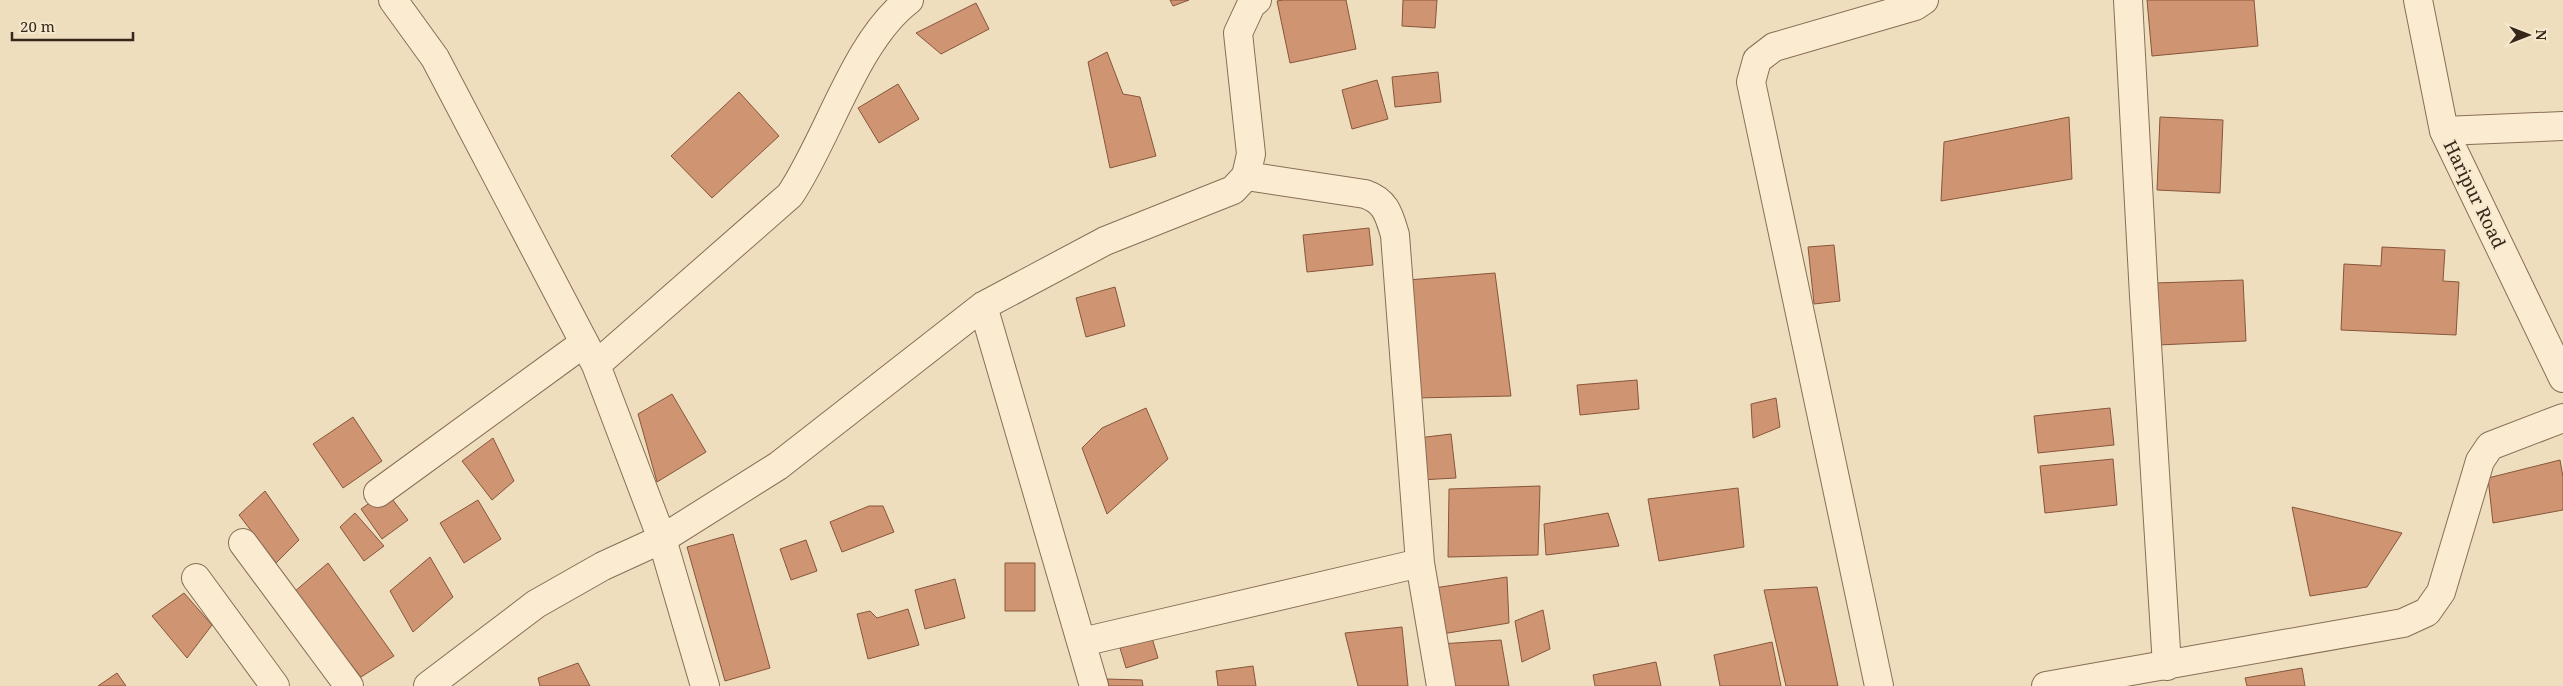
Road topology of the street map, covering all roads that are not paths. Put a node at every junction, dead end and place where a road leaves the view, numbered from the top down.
1 (393, 0) edge
2 (909, 0) edge
3 (1257, 0) edge
4 (1924, 0) edge
5 (2128, 0) edge
6 (2418, 0) edge
7 (2563, 126) edge
8 (2444, 131) junction
9 (1246, 176) junction
10 (982, 306) junction
11 (590, 354) junction
12 (2563, 378) edge
13 (2563, 418) edge
14 (378, 493) dead end
15 (662, 539) junction
16 (243, 543) dead end
17 (1420, 563) junction
18 (196, 578) dead end
19 (1082, 642) junction
20 (2167, 666) junction
21 (275, 686) edge
22 (349, 686) edge
23 (428, 686) edge
24 (705, 686) edge
25 (1094, 686) edge
26 (1442, 686) edge
27 (1879, 686) edge
28 (2046, 686) edge

1 - 11 street
2 - 11 street
3 - 9 street
4 - 27 street
5 - 20 street
6 - 8 street, Haripur Road
7 - 8 street
8 - 12 street, Haripur Road
9 - 10 street
9 - 17 street
10 - 15 street
10 - 19 street
11 - 14 street
11 - 15 street
13 - 20 street
15 - 23 street
15 - 24 street
16 - 22 street
17 - 19 street
17 - 26 street
18 - 21 street
19 - 25 street
20 - 28 street

